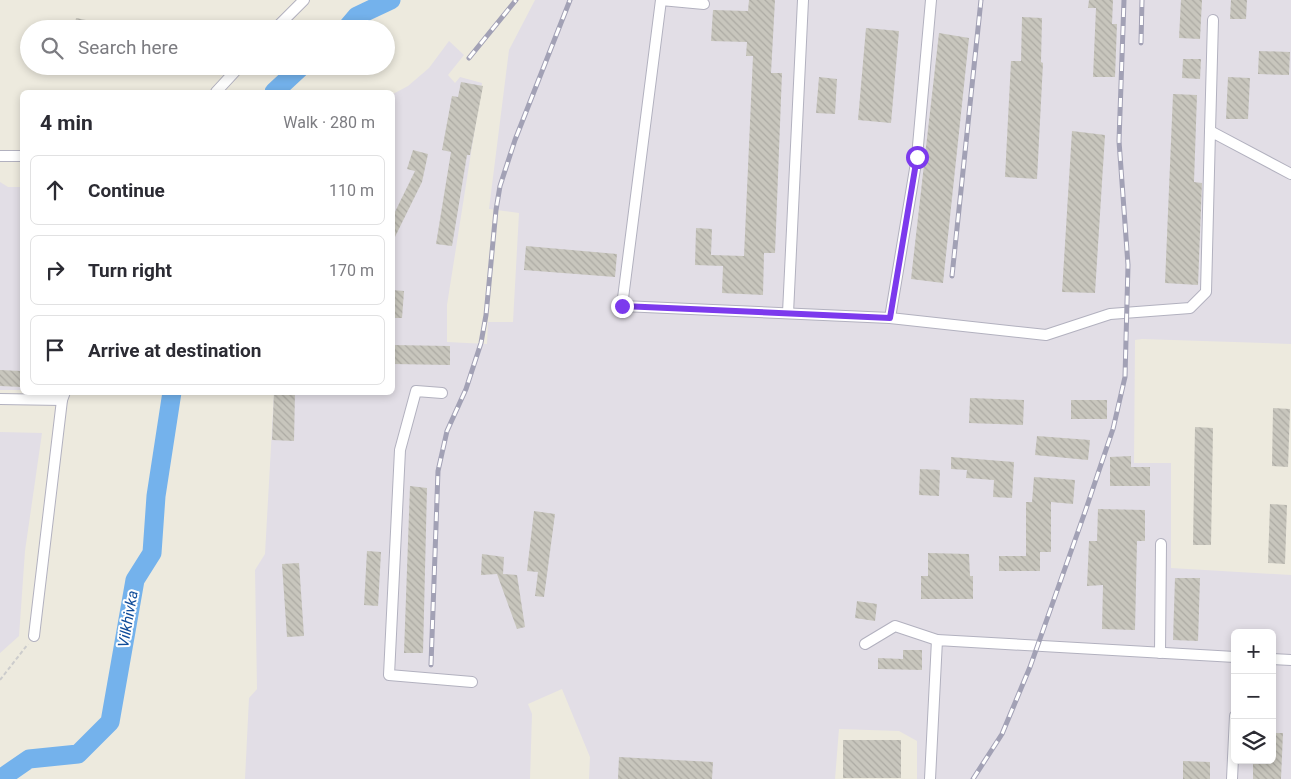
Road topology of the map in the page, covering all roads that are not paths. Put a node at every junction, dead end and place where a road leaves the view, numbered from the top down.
1 (304, 0) edge
2 (802, 0) edge
3 (931, 0) edge
4 (704, 4) dead end
5 (284, 20) edge
6 (1213, 20) dead end
7 (232, 75) edge
8 (218, 90) edge
9 (1210, 131) junction
10 (0, 156) edge
11 (20, 156) edge
12 (1291, 174) edge
13 (788, 313) junction
14 (890, 318) junction
15 (442, 394) dead end
16 (64, 396) edge
17 (0, 399) edge
18 (1161, 544) dead end
19 (34, 636) road end
20 (937, 640) junction
21 (865, 644) dead end
22 (1160, 652) junction
23 (1231, 657) edge
24 (1276, 659) edge
25 (1291, 660) edge
26 (472, 682) dead end
27 (1235, 719) edge
28 (930, 779) edge
29 (1232, 779) edge

1 - 5 street
2 - 13 street
3 - 14 street
4 - 13 street
6 - 9 street
7 - 8 street
9 - 12 street
9 - 14 street
10 - 11 street
13 - 14 street
15 - 26 street
16 - 17 street
16 - 19 street
18 - 22 street
20 - 21 street
20 - 22 street
20 - 28 street
22 - 23 street
24 - 25 street
27 - 29 street

